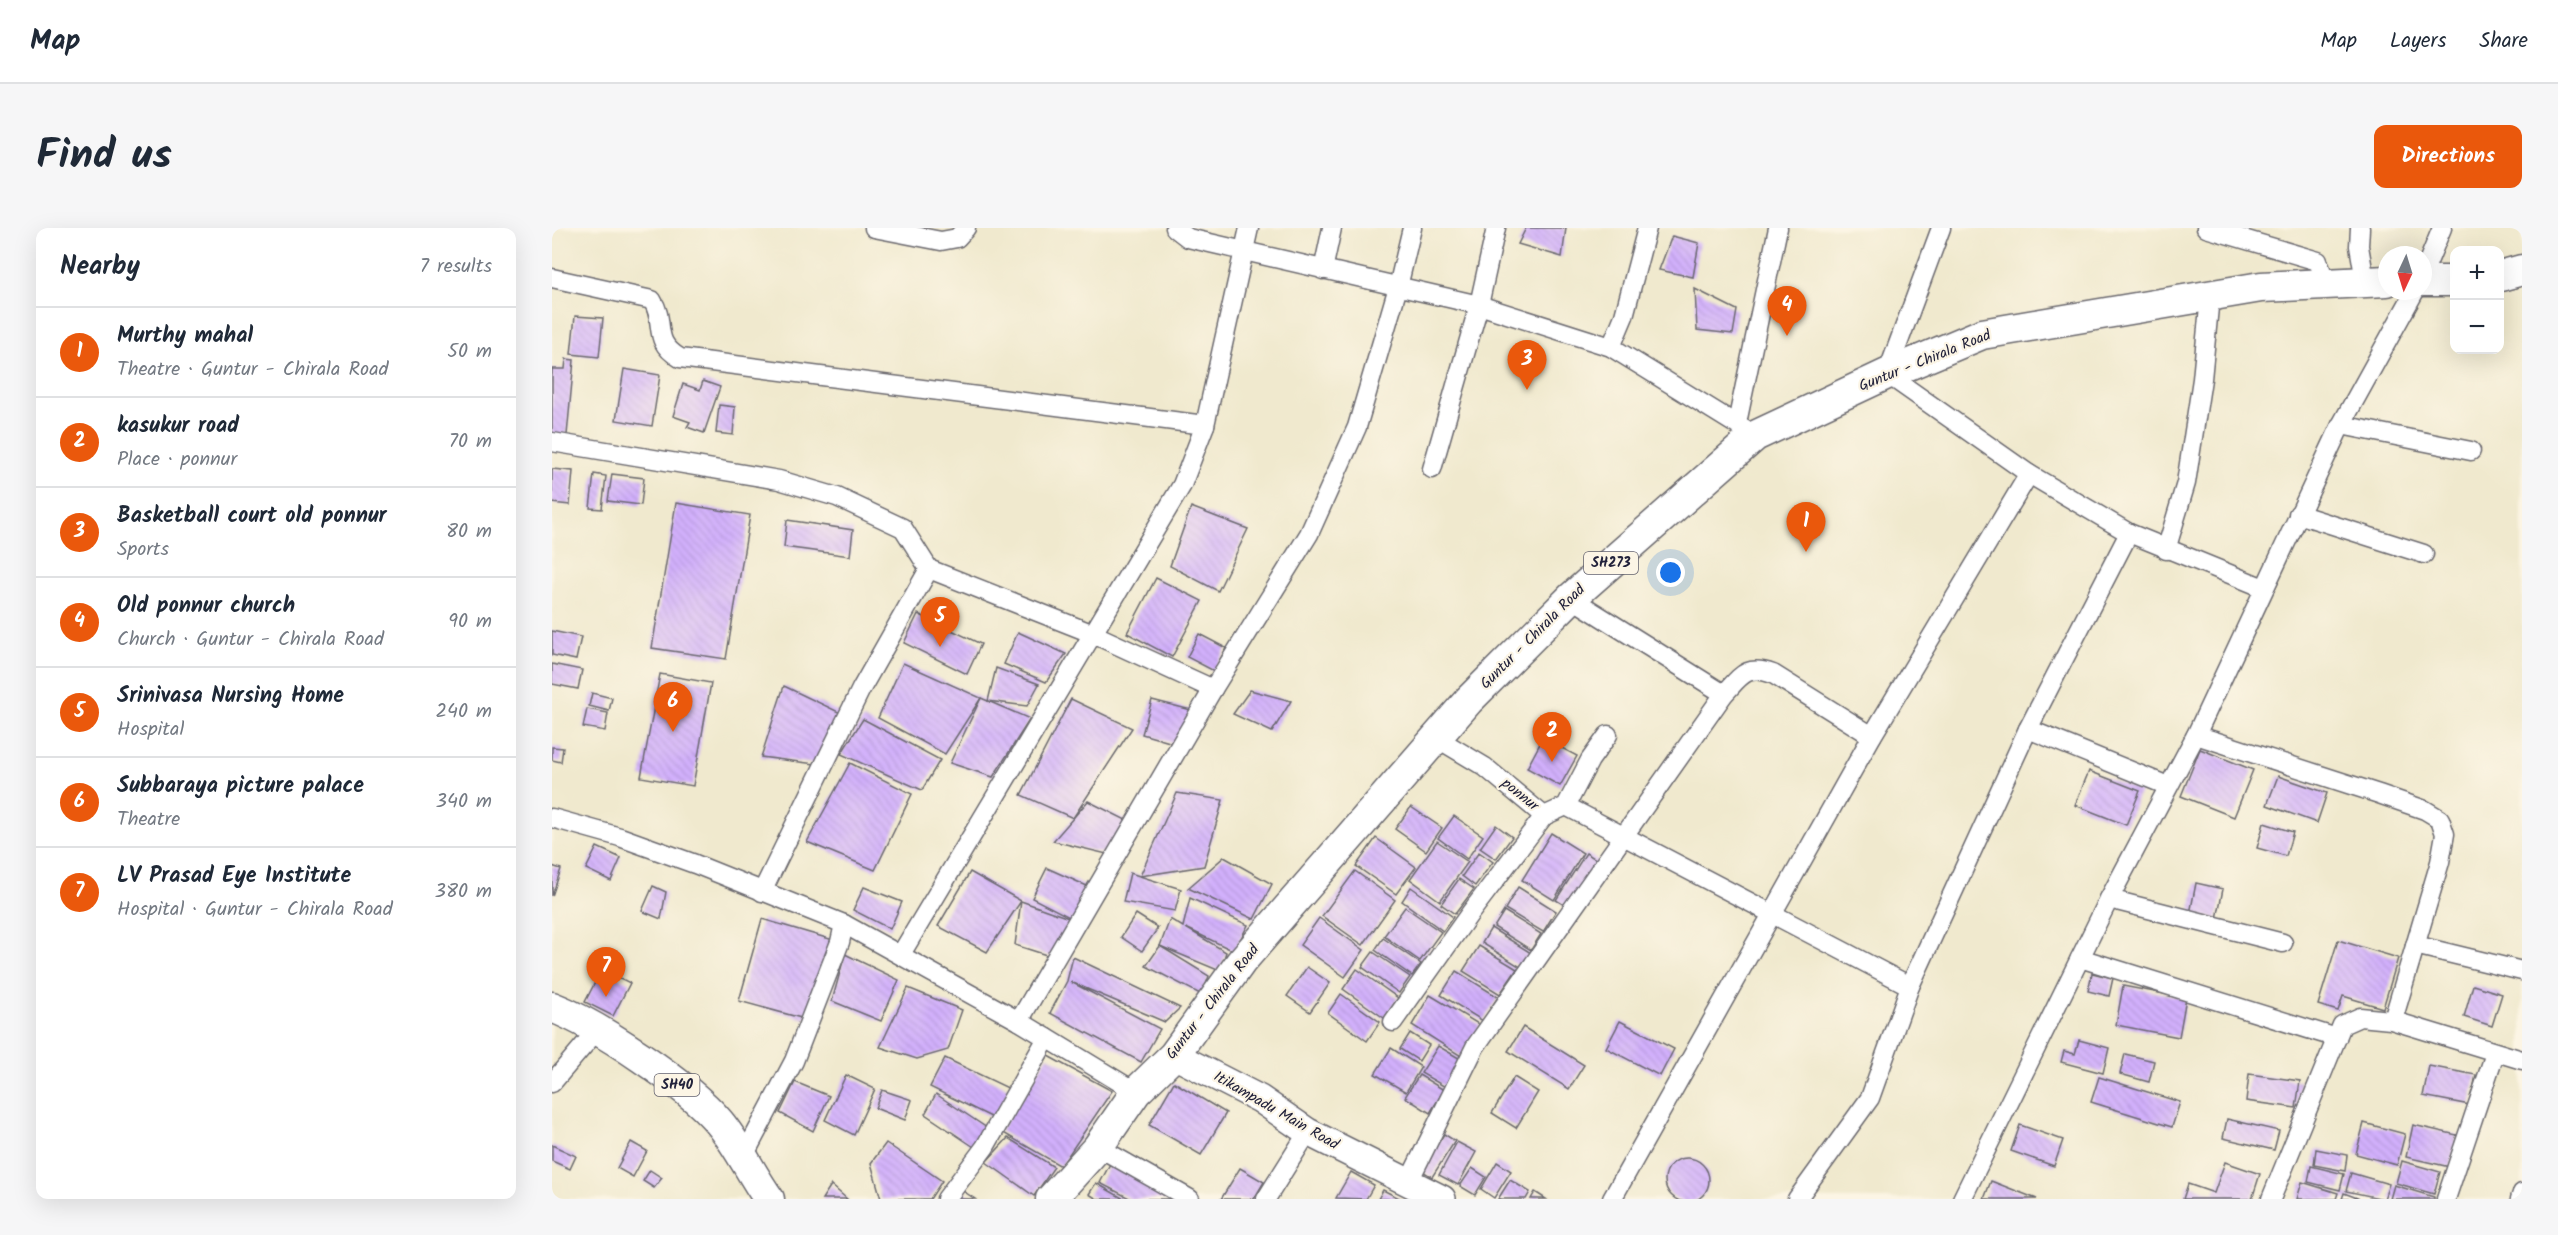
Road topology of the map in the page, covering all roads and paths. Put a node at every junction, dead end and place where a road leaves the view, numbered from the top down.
1 (874, 228) edge
2 (966, 228) edge
3 (1175, 228) edge
4 (1249, 228) edge
5 (1332, 228) edge
6 (1412, 228) edge
7 (1496, 228) edge
8 (1647, 228) edge
9 (1778, 228) edge
10 (2206, 228) edge
11 (2360, 228) edge
12 (2442, 228) edge
13 (1935, 230) edge
14 (1243, 252) junction
15 (2432, 252) edge
16 (1323, 270) junction
17 (2522, 270) edge
18 (2504, 275) edge
19 (552, 278) edge
20 (2376, 281) edge
21 (2432, 281) edge
22 (2450, 281) edge
23 (2326, 283) junction
24 (1398, 287) junction
25 (2211, 297) junction
26 (2410, 300) edge
27 (1479, 304) junction
28 (1611, 347) junction
29 (1887, 374) junction
30 (1205, 425) junction
31 (2340, 425) junction
32 (1746, 429) junction
33 (552, 442) edge
34 (2471, 451) dead end
35 (1432, 469) dead end
36 (2029, 474) junction
37 (2298, 514) junction
38 (2129, 533) junction
39 (2166, 550) junction
40 (2424, 554) dead end
41 (929, 569) junction
42 (2264, 588) junction
43 (1571, 598) junction
44 (1091, 633) junction
45 (1213, 690) junction
46 (1724, 694) junction
47 (2028, 729) junction
48 (1608, 735) dead end
49 (2196, 735) junction
50 (1872, 736) junction
51 (1435, 738) junction
52 (2168, 786) junction
53 (1566, 806) junction
54 (1545, 816) junction
55 (552, 818) edge
56 (1622, 836) junction
57 (762, 892) junction
58 (2109, 899) junction
59 (1773, 915) junction
60 (843, 924) junction
61 (2283, 943) dead end
62 (2415, 945) junction
63 (901, 954) junction
64 (2080, 958) junction
65 (2522, 971) edge
66 (1910, 986) junction
67 (552, 1007) edge
68 (2393, 1020) junction
69 (1019, 1021) junction
70 (1393, 1022) dead end
71 (597, 1030) junction
72 (1047, 1038) junction
73 (2337, 1038) junction
74 (2495, 1053) junction
75 (1174, 1055) junction
76 (2522, 1060) edge
77 (552, 1083) edge
78 (1136, 1092) junction
79 (1308, 1132) junction
80 (1098, 1147) junction
81 (744, 1156) junction
82 (1409, 1181) junction
83 (2522, 1193) edge
84 (769, 1199) edge
85 (946, 1199) edge
86 (1050, 1199) edge
87 (1190, 1199) edge
88 (1266, 1199) edge
89 (1442, 1199) edge
90 (1612, 1199) edge
91 (1797, 1199) edge
92 (1962, 1199) edge
93 (2271, 1199) edge
94 (2446, 1199) edge
95 (2520, 1199) edge

1 - 2 street
3 - 14 street
4 - 14 street
5 - 16 street
6 - 24 street
7 - 27 street
8 - 28 street
9 - 32 street
10 - 23 street
11 - 20 street
12 - 15 street
13 - 29 street
14 - 16 street
14 - 30 street
16 - 24 street
17 - 18 main road
19 - 30 street
20 - 23 main road, Guntur - Chirala Road / SH273
21 - 22 main road
23 - 25 main road, Guntur - Chirala Road / SH273
24 - 27 street
24 - 45 street
25 - 29 main road, Guntur - Chirala Road / SH273
25 - 39 street
26 - 31 street
27 - 28 street
27 - 35 street
28 - 32 street
29 - 32 main road, Guntur - Chirala Road / SH273
29 - 36 street
30 - 44 street
31 - 34 street
31 - 37 street
32 - 43 main road, Guntur - Chirala Road / SH273
33 - 41 street
36 - 38 street
36 - 50 street
37 - 40 street
37 - 42 street
38 - 39 street
38 - 47 street
39 - 42 street
41 - 44 street
41 - 57 street
42 - 49 street
43 - 46 street
43 - 51 main road, Guntur - Chirala Road / SH273
44 - 45 street
44 - 63 street
45 - 69 street
46 - 50 street
46 - 56 street
47 - 52 street
47 - 66 street
48 - 53 street
49 - 52 street
49 - 62 street
50 - 59 street
51 - 54 street, ponnur
51 - 75 main road, Guntur - Chirala Road / SH273
52 - 58 street
53 - 54 street, ponnur
53 - 56 street
54 - 70 street
55 - 57 street
56 - 59 street
56 - 82 street
57 - 60 street
58 - 61 street
58 - 64 street
59 - 66 street
59 - 90 street
60 - 63 street
60 - 81 street
62 - 65 street
62 - 68 street
63 - 69 street
64 - 73 street
64 - 92 street
66 - 91 street
67 - 71 main road, SH40
68 - 73 street
68 - 74 street
69 - 72 street
71 - 77 street
71 - 81 main road, SH40
72 - 78 street
72 - 85 street
73 - 93 street
74 - 76 street
74 - 94 street
75 - 78 main road, Guntur - Chirala Road / SH273
75 - 79 street, Itikampadu Main Road
78 - 80 main road, Guntur - Chirala Road / SH273
79 - 82 street, Itikampadu Main Road
79 - 88 street
80 - 86 main road, Guntur - Chirala Road / SH273
80 - 87 street
81 - 84 main road, SH40
82 - 89 street, Itikampadu Main Road
83 - 95 street

